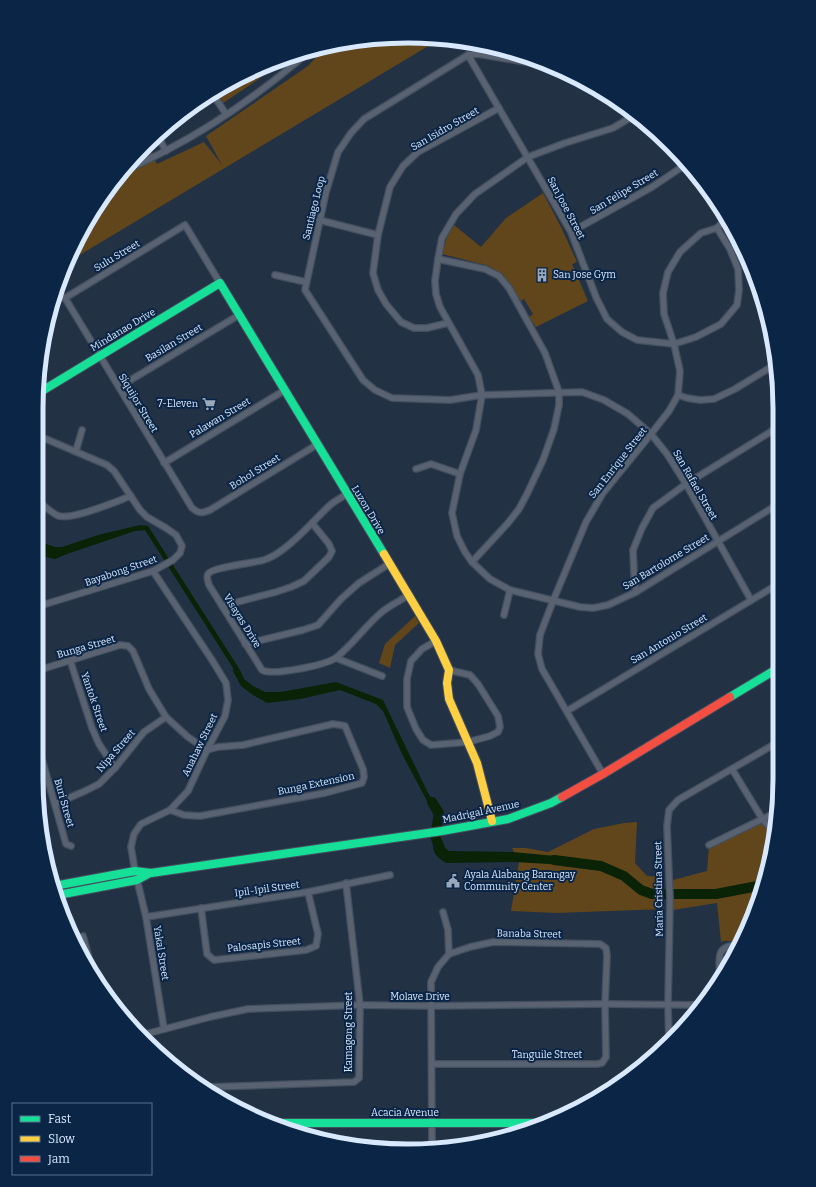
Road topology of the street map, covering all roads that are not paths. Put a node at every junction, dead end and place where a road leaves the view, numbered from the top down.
1 (468, 55) junction
2 (301, 59) edge
3 (525, 62) edge
4 (216, 98) edge
5 (499, 108) junction
6 (226, 114) junction
7 (630, 118) edge
8 (160, 140) edge
9 (166, 151) junction
10 (528, 157) junction
11 (135, 165) edge
12 (682, 167) edge
13 (319, 220) junction
14 (722, 222) edge
15 (185, 225) joint
16 (717, 228) junction
17 (571, 232) junction
18 (378, 235) junction
19 (438, 258) junction
20 (275, 275) dead end
21 (306, 282) junction
22 (220, 283) junction
23 (60, 297) edge
24 (65, 298) junction
25 (239, 315) junction
26 (448, 323) junction
27 (674, 344) junction
28 (100, 356) junction
29 (771, 367) edge
30 (119, 387) junction
31 (44, 390) edge
32 (285, 390) junction
33 (559, 392) junction
34 (482, 395) junction
35 (678, 395) junction
36 (82, 430) dead end
37 (773, 430) edge
38 (651, 434) junction
39 (43, 438) edge
40 (318, 444) junction
41 (76, 451) junction
42 (164, 463) junction
43 (416, 469) dead end
44 (460, 474) junction
45 (686, 484) junction
46 (347, 494) junction
47 (131, 496) junction
48 (43, 505) edge
49 (773, 507) edge
50 (200, 513) joint
51 (312, 523) junction
52 (717, 542) junction
53 (472, 562) junction
54 (389, 564) junction
55 (153, 571) junction
56 (773, 587) edge
57 (510, 590) junction
58 (636, 592) junction
59 (409, 595) junction
60 (751, 600) junction
61 (553, 601) junction
62 (43, 605) edge
63 (222, 606) junction
64 (504, 615) dead end
65 (436, 641) junction
66 (245, 644) junction
67 (336, 658) junction
68 (70, 660) junction
69 (43, 669) edge
70 (449, 670) junction
71 (773, 671) edge
72 (382, 676) dead end
73 (567, 711) junction
74 (166, 717) junction
75 (468, 742) junction
76 (773, 745) edge
77 (207, 750) junction
78 (43, 762) edge
79 (115, 768) junction
80 (732, 769) junction
81 (603, 774) junction
82 (55, 804) junction
83 (170, 810) junction
84 (771, 815) edge
85 (763, 820) junction
86 (492, 821) junction
87 (770, 827) edge
88 (709, 845) dead end
89 (71, 846) dead end
90 (135, 872) junction
91 (151, 873) junction
92 (390, 875) dead end
93 (137, 880) junction
94 (346, 883) junction
95 (58, 884) edge
96 (308, 892) junction
97 (61, 895) edge
98 (201, 908) junction
99 (443, 912) dead end
100 (146, 917) junction
101 (83, 936) dead end
102 (732, 945) edge
103 (88, 953) edge
104 (449, 954) junction
105 (720, 969) edge
106 (605, 1004) junction
107 (360, 1005) junction
108 (668, 1005) junction
109 (695, 1005) edge
110 (432, 1006) junction
111 (164, 1029) junction
112 (147, 1034) edge
113 (669, 1034) edge
114 (432, 1064) junction
115 (214, 1088) edge
116 (286, 1123) edge
117 (432, 1123) junction
118 (530, 1123) edge
119 (432, 1143) edge

1 - 3 street
1 - 5 street, San Jose Street
1 - 13 street, Santiago Loop
2 - 6 street
4 - 6 street
5 - 10 street, San Jose Street
5 - 18 street, San Isidro Street
6 - 9 street
7 - 10 street
8 - 9 street
9 - 11 street
10 - 17 street, San Jose Street
10 - 19 street
12 - 17 street, San Felipe Street
13 - 18 street
13 - 21 street, Santiago Loop
14 - 16 street, San Enrique Street
15 - 22 street, Luzon Drive
15 - 24 street, Sulu Street
16 - 27 street, San Enrique Street
16 - 27 street, San Jose Street
17 - 27 street, San Jose Street
18 - 26 street, San Isidro Street
19 - 26 street
19 - 33 street
20 - 21 street
21 - 34 street, Santiago Loop
22 - 25 street, Luzon Drive
22 - 28 street, Mindanao Drive
23 - 24 street
24 - 28 street, Siquijor Street
25 - 30 street, Basilan Street
25 - 32 street, Luzon Drive
26 - 34 street
27 - 35 street, San Enrique Street
28 - 30 street, Siquijor Street
28 - 31 street, Mindanao Drive
29 - 35 street
30 - 42 street, Siquijor Street
32 - 40 street, Luzon Drive
32 - 42 street, Palawan Street
33 - 34 street, San Rafael Street
33 - 38 street, San Rafael Street
33 - 53 street
34 - 44 street, San Bartolome Street
35 - 38 street, San Enrique Street
36 - 41 street
37 - 45 street
38 - 45 street, San Rafael Street
38 - 61 street, San Enrique Street
39 - 41 street, Bayabong Street
40 - 46 street, Luzon Drive
40 - 50 street, Bohol Street
41 - 47 street, Bayabong Street
42 - 50 street, Siquijor Street
43 - 44 street
44 - 53 street, San Bartolome Street
45 - 52 street, San Rafael Street
45 - 58 street
46 - 51 street, Visayas Drive
46 - 54 street, Luzon Drive
47 - 48 street
47 - 55 street, Bayabong Street
49 - 52 street, San Bartolome Street
51 - 63 street, Visayas Drive
51 - 63 street
52 - 58 street, San Bartolome Street
52 - 60 street, San Rafael Street
53 - 57 street, San Bartolome Street
54 - 59 street, Luzon Drive
54 - 66 street
55 - 62 street, Bayabong Street
55 - 77 street, Anahaw Street
56 - 60 street, San Antonio Street
57 - 61 street, San Bartolome Street
57 - 64 street
58 - 61 street, San Bartolome Street
59 - 65 street, Luzon Drive
59 - 67 street, Visayas Drive
60 - 73 street, San Antonio Street
61 - 73 street, San Enrique Street
63 - 66 street, Visayas Drive
65 - 70 street, Luzon Drive
65 - 75 street
66 - 67 street, Visayas Drive
67 - 72 street
68 - 69 street, Bunga Street
68 - 74 street, Bunga Street
68 - 79 street, Yantok Street
70 - 75 street, Luzon Drive
70 - 75 street
71 - 81 street, Madrigal Avenue
73 - 81 street, San Enrique Street
74 - 77 street, Bunga Street
74 - 79 street, Nipa Street
75 - 86 street, Luzon Drive
76 - 80 street, Maria Cristina Street
77 - 83 street, Anahaw Street
77 - 83 street, Bunga Extension
78 - 82 street, Buri Street
79 - 82 street, Nipa Street
80 - 85 street
80 - 108 street, Maria Cristina Street
81 - 86 street, Madrigal Avenue
82 - 89 street, Buri Street
83 - 90 street, Anahaw Street
84 - 85 street
85 - 87 street
85 - 88 street
86 - 91 street, Madrigal Avenue
90 - 91 street, Madrigal Avenue
90 - 93 street, Yakal Street
90 - 95 street, Madrigal Avenue
91 - 93 street, Madrigal Avenue
92 - 94 street, Ipil-Ipil Street
93 - 97 street, Madrigal Avenue
93 - 100 street, Yakal Street
94 - 96 street, Ipil-Ipil Street
94 - 107 street, Kamagong Street
96 - 98 street, Ipil-Ipil Street
96 - 98 street, Palosapis Street
98 - 100 street, Ipil-Ipil Street
99 - 104 street
100 - 111 street, Yakal Street
101 - 103 street
102 - 105 street
104 - 106 street, Banaba Street
104 - 110 street
106 - 108 street, Molave Drive
106 - 110 street, Molave Drive
106 - 114 street, Tanguile Street
107 - 110 street, Molave Drive
107 - 111 street, Molave Drive
107 - 115 street, Kamagong Street
108 - 109 street, Molave Drive
108 - 113 street, Maria Cristina Street
110 - 114 street
111 - 112 street, Molave Drive
114 - 117 street
116 - 117 street, Acacia Avenue
117 - 118 street, Acacia Avenue
117 - 119 street

